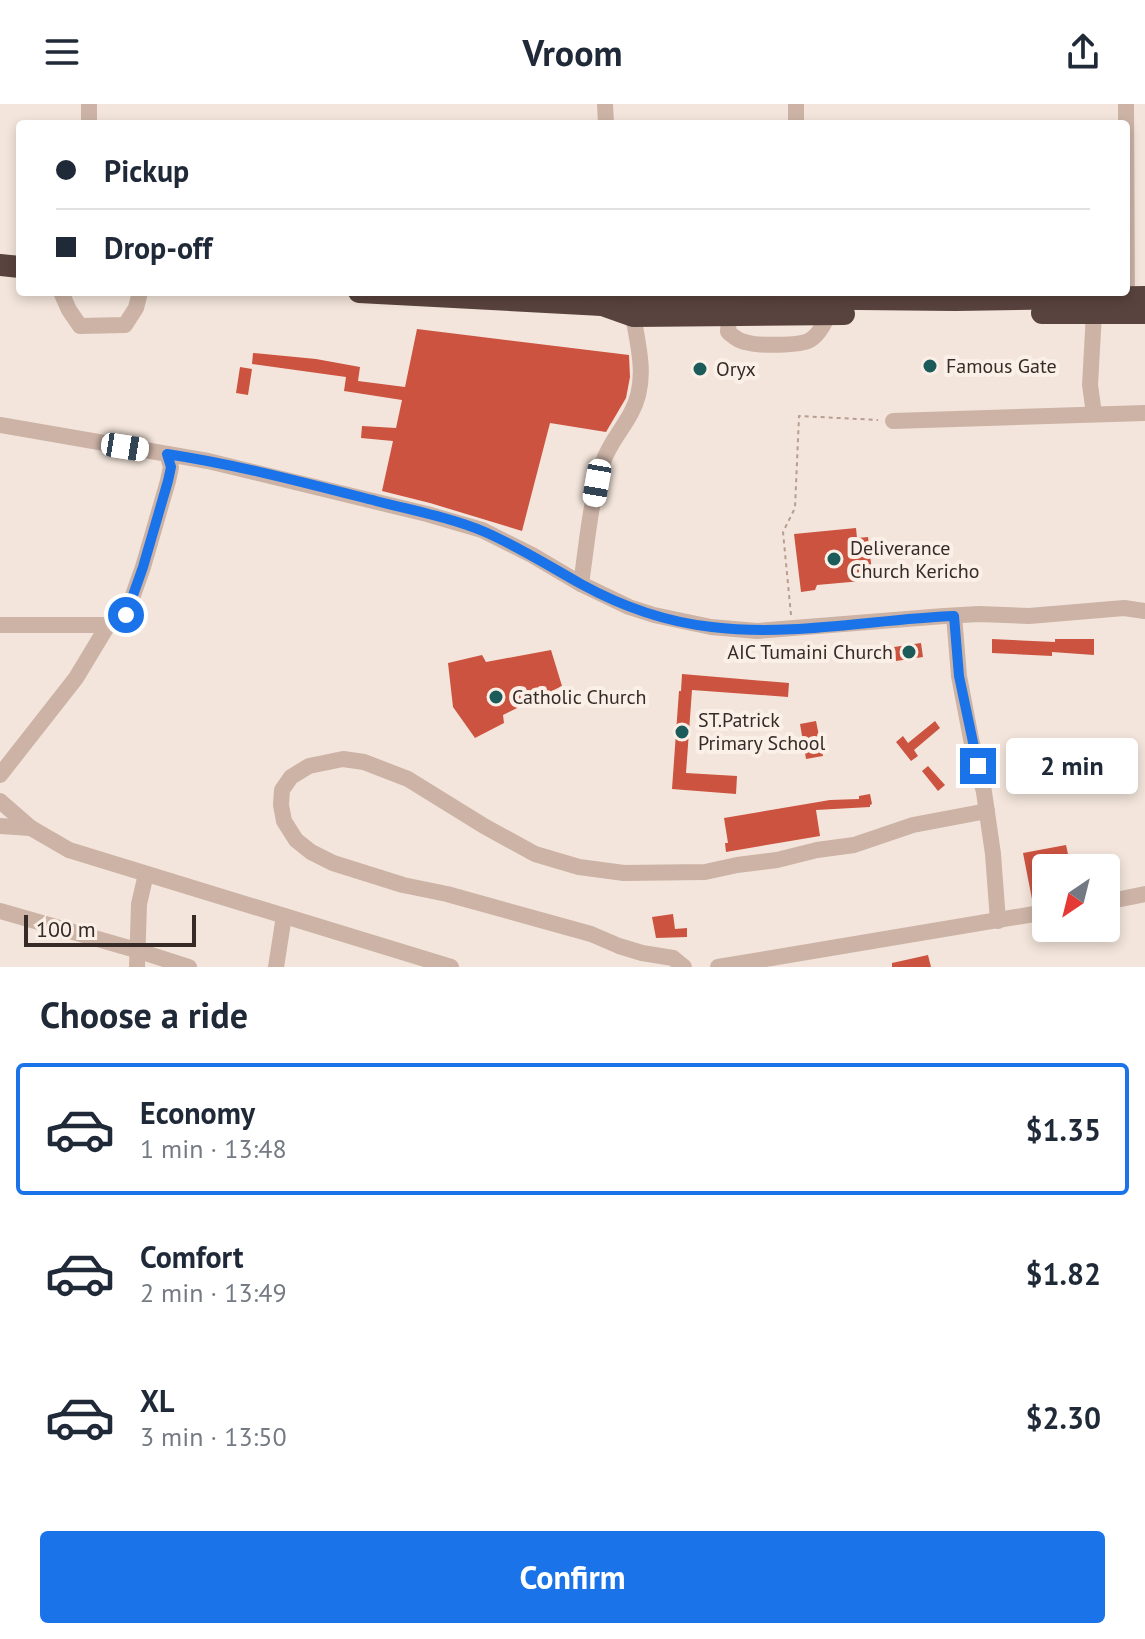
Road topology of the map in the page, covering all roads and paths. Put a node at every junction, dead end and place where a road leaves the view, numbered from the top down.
1 (1130, 184) edge
2 (63, 296) edge
3 (139, 296) edge
4 (434, 296) edge
5 (660, 296) edge
6 (668, 296) edge
7 (789, 296) edge
8 (797, 296) edge
9 (1136, 305) edge
10 (830, 306) junction
11 (633, 307) junction
12 (730, 307) junction
13 (1094, 313) junction
14 (1145, 413) edge
15 (1094, 414) junction
16 (893, 421) joint
17 (0, 425) edge
18 (167, 454) junction
19 (581, 584) junction
20 (1145, 611) edge
21 (954, 616) junction
22 (0, 625) edge
23 (108, 625) junction
24 (792, 628) junction
25 (0, 775) edge
26 (0, 801) edge
27 (987, 811) junction
28 (0, 826) edge
29 (31, 828) junction
30 (146, 874) junction
31 (1145, 894) edge
32 (1120, 899) edge
33 (0, 911) edge
34 (1032, 915) edge
35 (284, 916) junction
36 (998, 921) junction
37 (136, 958) edge
38 (802, 960) edge
39 (430, 964) edge
40 (189, 967) edge
41 (276, 967) edge
42 (451, 967) edge
43 (684, 967) edge
44 (718, 967) edge

1 - 9 street
2 - 3 street
4 - 11 highway
5 - 11 highway
6 - 12 highway
7 - 12 highway
8 - 10 highway
9 - 10 highway
9 - 13 highway
10 - 12 highway
10 - 13 highway
11 - 12 highway
11 - 19 street
13 - 15 street
14 - 15 street
15 - 16 street
16 - 24 path
17 - 18 street
18 - 19 street
18 - 23 street
19 - 24 street
20 - 21 street
21 - 24 street
21 - 27 street
22 - 23 street
23 - 25 street
26 - 29 street
27 - 36 street
27 - 43 street
28 - 29 street
29 - 30 street
30 - 35 street
30 - 37 street
31 - 32 street
33 - 37 street
34 - 36 street
35 - 39 street
35 - 41 street
36 - 38 street
37 - 40 street
38 - 44 street
39 - 42 street

